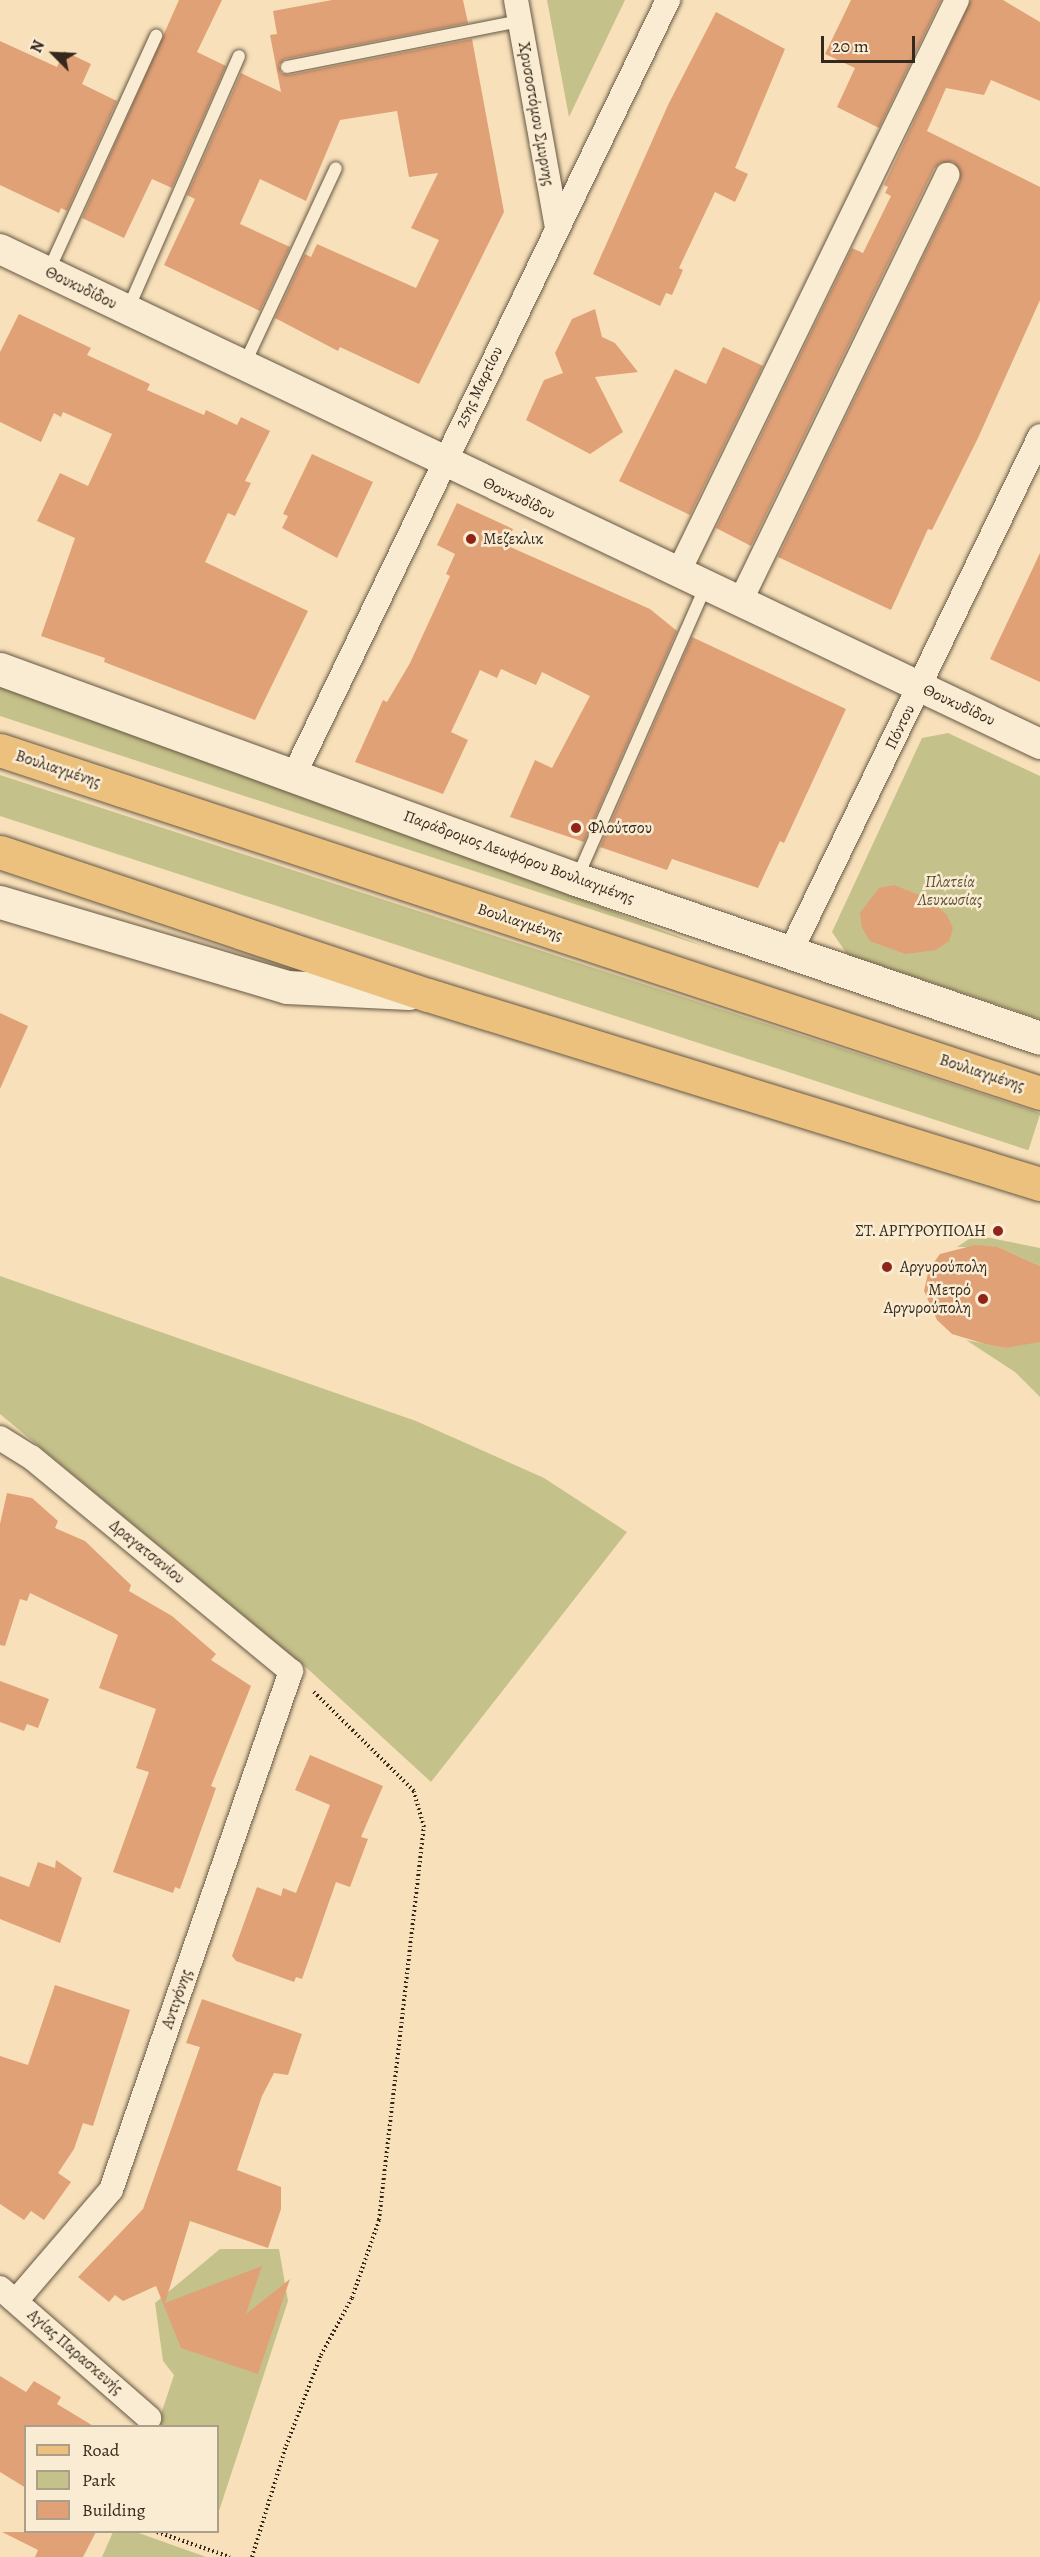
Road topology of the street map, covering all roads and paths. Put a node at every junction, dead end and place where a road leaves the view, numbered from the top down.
1 (668, 0) edge
2 (957, 0) edge
3 (518, 10) edge
4 (156, 36) dead end
5 (239, 56) dead end
6 (287, 67) dead end
7 (336, 168) dead end
8 (947, 175) dead end
9 (556, 228) junction
10 (0, 249) edge
11 (48, 272) junction
12 (128, 310) junction
13 (243, 366) junction
14 (1040, 436) edge
15 (443, 462) junction
16 (678, 573) junction
17 (706, 586) junction
18 (740, 602) junction
19 (0, 669) edge
20 (919, 687) junction
21 (1040, 744) edge
22 (0, 750) edge
23 (294, 775) junction
24 (0, 852) edge
25 (576, 879) junction
26 (0, 902) edge
27 (790, 953) junction
28 (428, 994) junction
29 (1040, 1038) edge
30 (1040, 1093) edge
31 (1040, 1184) edge
32 (0, 1438) edge
33 (291, 1671) junction
34 (8, 2295) edge
35 (149, 2418) dead end
36 (160, 2533) edge
37 (230, 2557) edge
38 (252, 2557) edge

1 - 9 street, 25ης Μαρτίου
2 - 16 street
3 - 6 lane
3 - 9 street, Χρυσοστόμου Σμυρνης
4 - 11 lane
5 - 12 lane
7 - 13 lane
8 - 18 street
9 - 15 street, 25ης Μαρτίου
10 - 11 street, Θουκυδίδου
11 - 12 street, Θουκυδίδου
12 - 13 street, Θουκυδίδου
13 - 15 street, Θουκυδίδου
14 - 20 street, Πόντου
15 - 16 street, Θουκυδίδου
15 - 23 street, 25ης Μαρτίου
16 - 17 street, Θουκυδίδου
17 - 18 street, Θουκυδίδου
17 - 25 lane
18 - 20 street, Θουκυδίδου
19 - 23 main road, Παράδρομος Λεωφόρου Βουλιαγμένης
20 - 21 street, Θουκυδίδου
20 - 27 street, Πόντου
22 - 30 main road, Βουλιαγμένης
23 - 25 main road, Παράδρομος Λεωφόρου Βουλιαγμένης
24 - 28 main road
25 - 27 main road, Παράδρομος Λεωφόρου Βουλιαγμένης
26 - 28 main road
27 - 29 main road, Παράδρομος Λεωφόρου Βουλιαγμένης
28 - 31 main road
32 - 33 street, Δραγατσανίου
33 - 34 street, Αντιγόνης
33 - 38 path
34 - 35 street, Αγίας Παρασκευής
36 - 37 path

